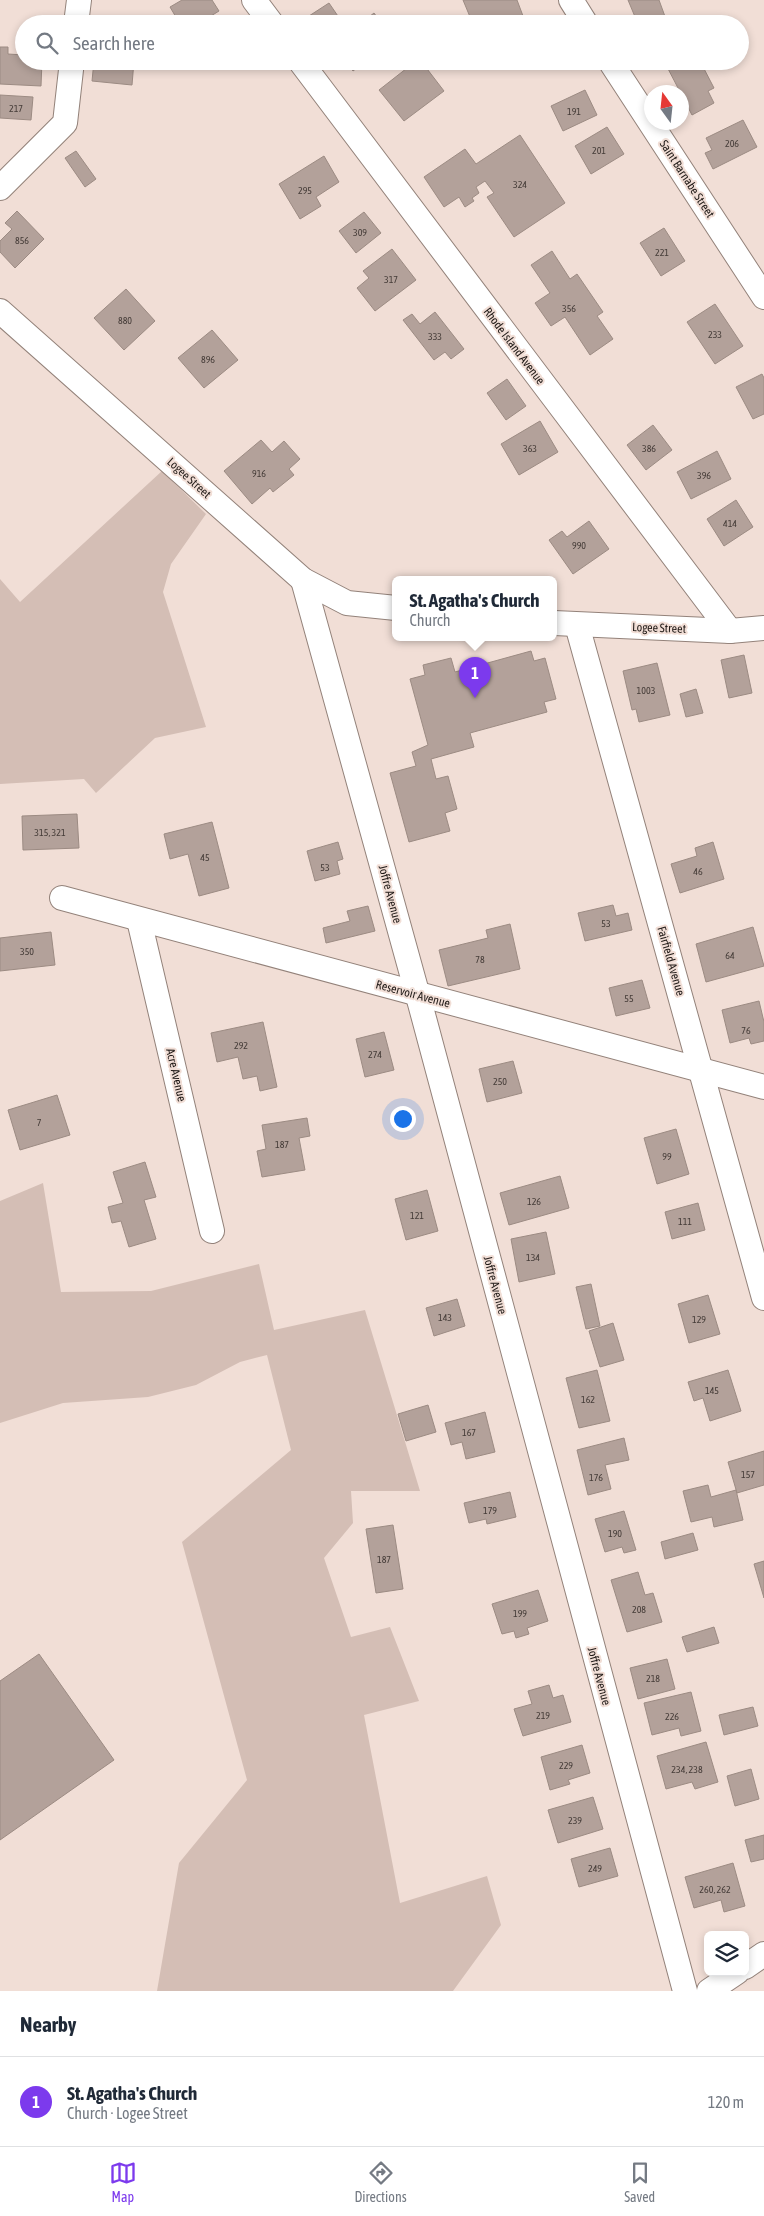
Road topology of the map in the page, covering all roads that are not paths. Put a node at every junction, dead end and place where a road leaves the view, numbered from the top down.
1 (79, 0) edge
2 (254, 0) edge
3 (571, 0) edge
4 (77, 15) edge
5 (265, 15) edge
6 (580, 15) edge
7 (71, 70) edge
8 (307, 70) edge
9 (616, 70) edge
10 (0, 188) edge
11 (764, 297) edge
12 (0, 311) edge
13 (303, 580) junction
14 (392, 608) edge
15 (557, 623) edge
16 (577, 625) junction
17 (764, 628) edge
18 (730, 631) junction
19 (62, 898) dead end
20 (139, 920) junction
21 (418, 996) junction
22 (701, 1069) junction
23 (764, 1087) edge
24 (212, 1231) dead end
25 (764, 1298) edge
26 (764, 1954) edge
27 (749, 1964) edge
28 (731, 1976) edge
29 (685, 1991) edge
30 (709, 1991) edge

1 - 4 street
2 - 5 street
3 - 6 street
7 - 10 street
8 - 18 street, Rhode Island Avenue
9 - 11 street, Saint Barnabe Street
12 - 13 street, Logee Street
13 - 14 street, Logee Street
13 - 21 street, Joffre Avenue
15 - 16 street, Logee Street
16 - 18 street, Logee Street
16 - 22 street, Fairfield Avenue
17 - 18 street, Logee Street
19 - 20 street, Reservoir Avenue
20 - 21 street, Reservoir Avenue
20 - 24 street, Acre Avenue
21 - 22 street, Reservoir Avenue
21 - 29 street, Joffre Avenue
22 - 23 street, Reservoir Avenue
22 - 25 street, Fairfield Avenue
26 - 27 street
28 - 30 street

